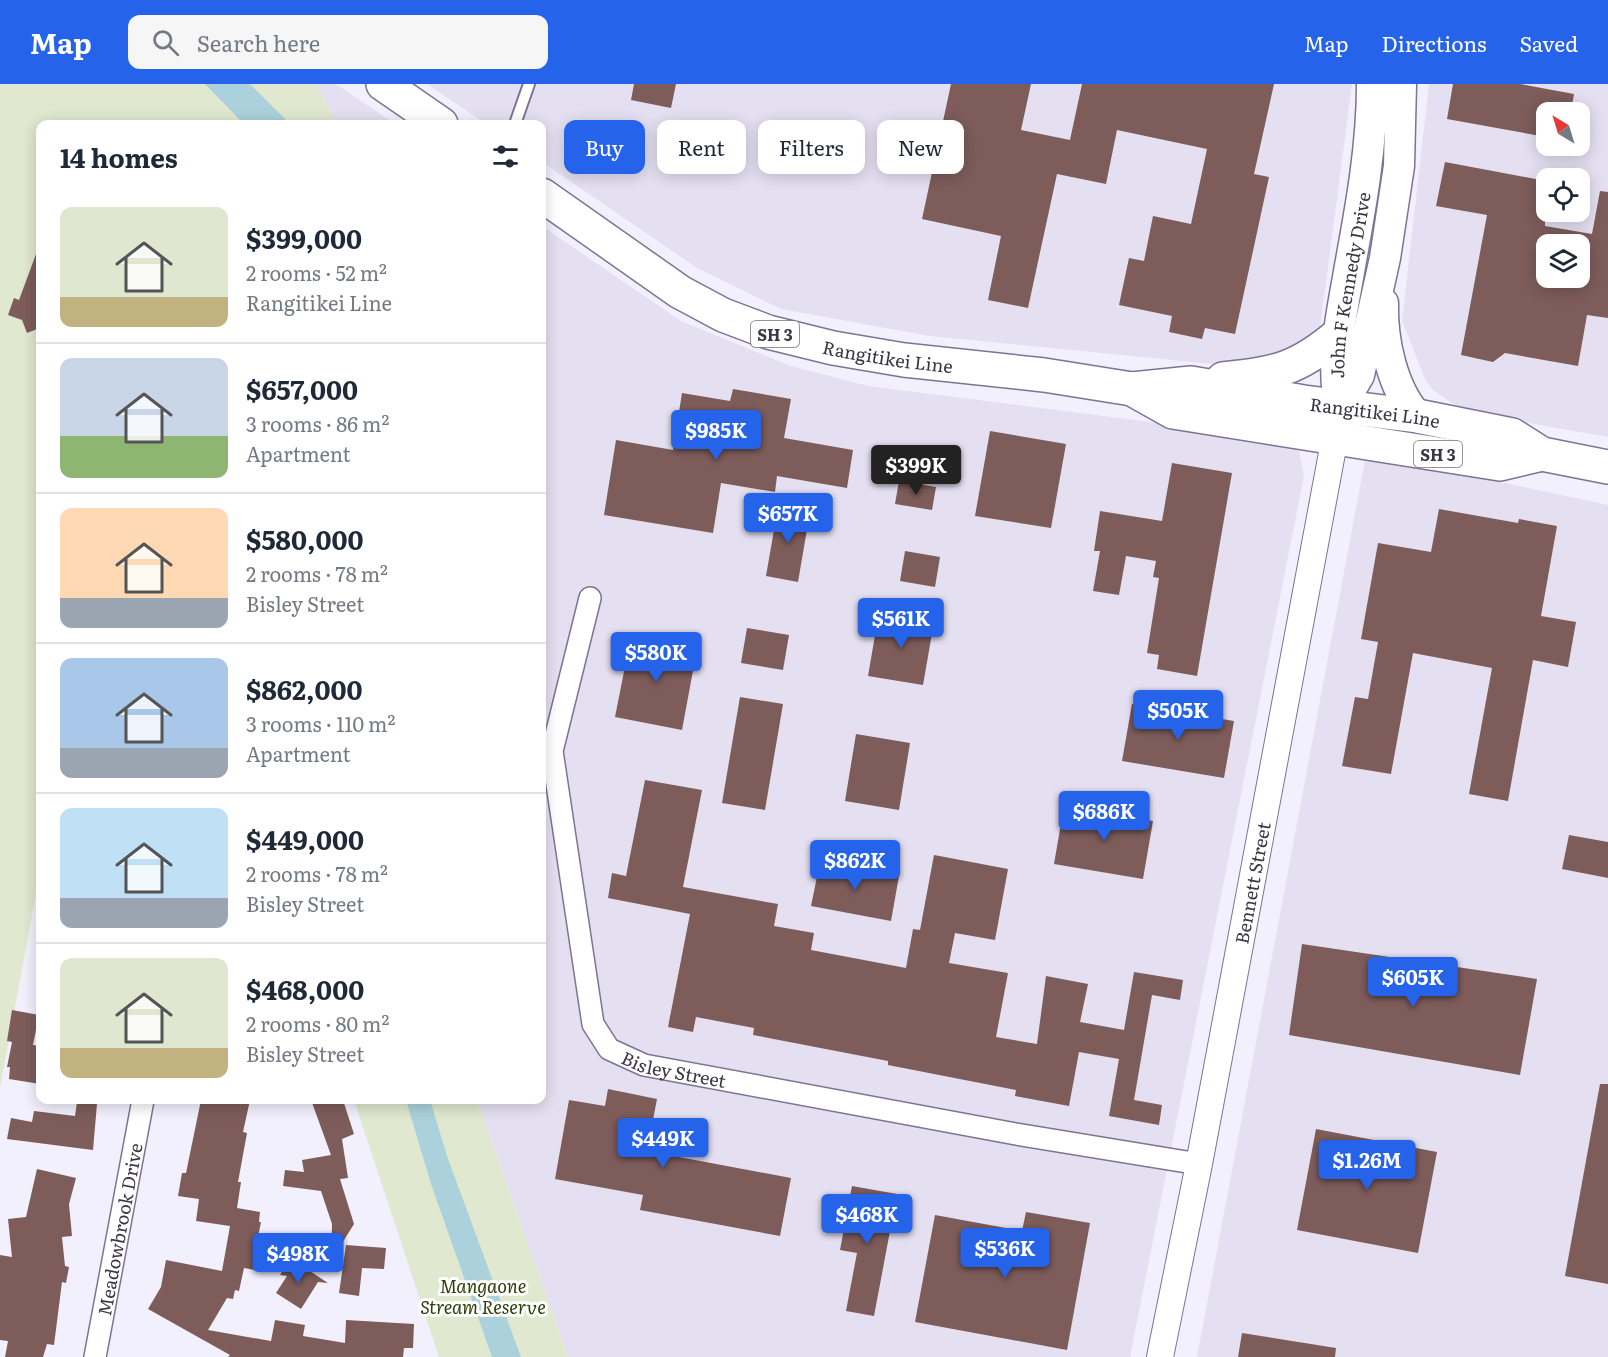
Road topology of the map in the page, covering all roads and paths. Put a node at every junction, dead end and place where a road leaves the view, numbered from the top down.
1 (383, 84) edge
2 (530, 84) edge
3 (1372, 84) edge
4 (1401, 84) edge
5 (435, 120) edge
6 (516, 120) edge
7 (1366, 173) junction
8 (1397, 178) junction
9 (546, 198) edge
10 (1385, 258) junction
11 (1339, 334) junction
12 (1191, 383) junction
13 (1132, 389) junction
14 (1417, 416) junction
15 (1337, 422) junction
16 (1542, 454) junction
17 (1608, 467) edge
18 (590, 598) dead end
19 (142, 1104) edge
20 (1198, 1164) junction
21 (95, 1357) edge
22 (1160, 1357) edge

1 - 5 highway
2 - 6 lane
3 - 7 main road, John F Kennedy Drive
4 - 8 main road, John F Kennedy Drive
7 - 8 main road
7 - 11 main road, John F Kennedy Drive
8 - 10 main road, John F Kennedy Drive
9 - 13 highway, Rangitikei Line / SH 3
10 - 14 main road
10 - 15 main road, John F Kennedy Drive
11 - 12 highway
11 - 15 main road, John F Kennedy Drive
12 - 13 highway, Rangitikei Line / SH 3
12 - 15 highway, Rangitikei Line / SH 3
13 - 15 highway, Rangitikei Line / SH 3
14 - 15 highway, Rangitikei Line / SH 3
14 - 16 highway, Rangitikei Line / SH 3
15 - 16 highway, Rangitikei Line / SH 3
15 - 20 street, Bennett Street
16 - 17 highway, Rangitikei Line / SH 3
18 - 20 street, Bisley Street
19 - 21 street, Meadowbrook Drive
20 - 22 street, Bennett Street

